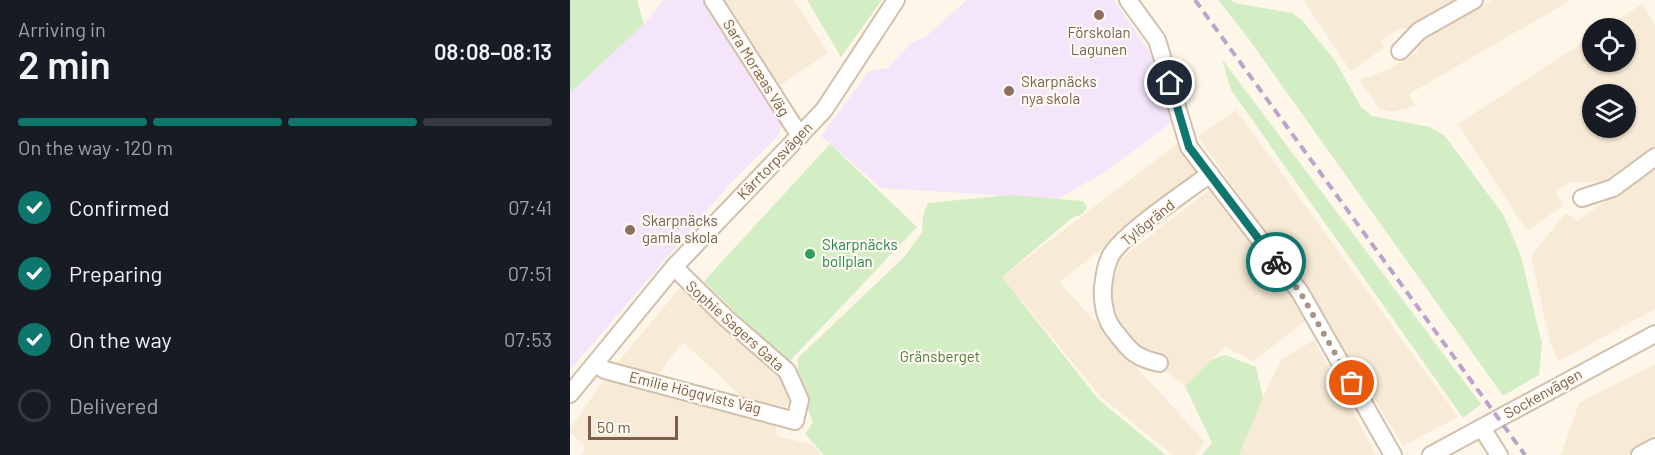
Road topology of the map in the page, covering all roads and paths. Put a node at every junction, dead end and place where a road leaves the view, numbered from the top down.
1 (713, 0) edge
2 (896, 0) edge
3 (1128, 0) edge
4 (1474, 0) edge
5 (1400, 51) dead end
6 (800, 136) junction
7 (1655, 158) edge
8 (1210, 174) junction
9 (1581, 198) dead end
10 (674, 267) junction
11 (1655, 334) edge
12 (1159, 363) dead end
13 (595, 364) junction
14 (570, 394) edge
15 (795, 421) joint
16 (1482, 428) junction
17 (1655, 447) edge
18 (1393, 455) edge
19 (1431, 455) edge
20 (1499, 455) edge
21 (1640, 455) edge

1 - 6 street, Sara Moræas Väg
2 - 6 street, Kärrtorpsvägen
3 - 8 street
4 - 5 street
6 - 10 street, Kärrtorpsvägen
7 - 9 street
8 - 12 street, Tylögränd
8 - 18 street
10 - 13 street, Kärrtorpsvägen
10 - 15 street, Sophie Sagers Gata
11 - 16 street, Sockenvägen
13 - 14 street, Kärrtorpsvägen
13 - 15 street, Emilie Högqvists Väg
16 - 19 street, Sockenvägen
16 - 20 street
17 - 21 street

